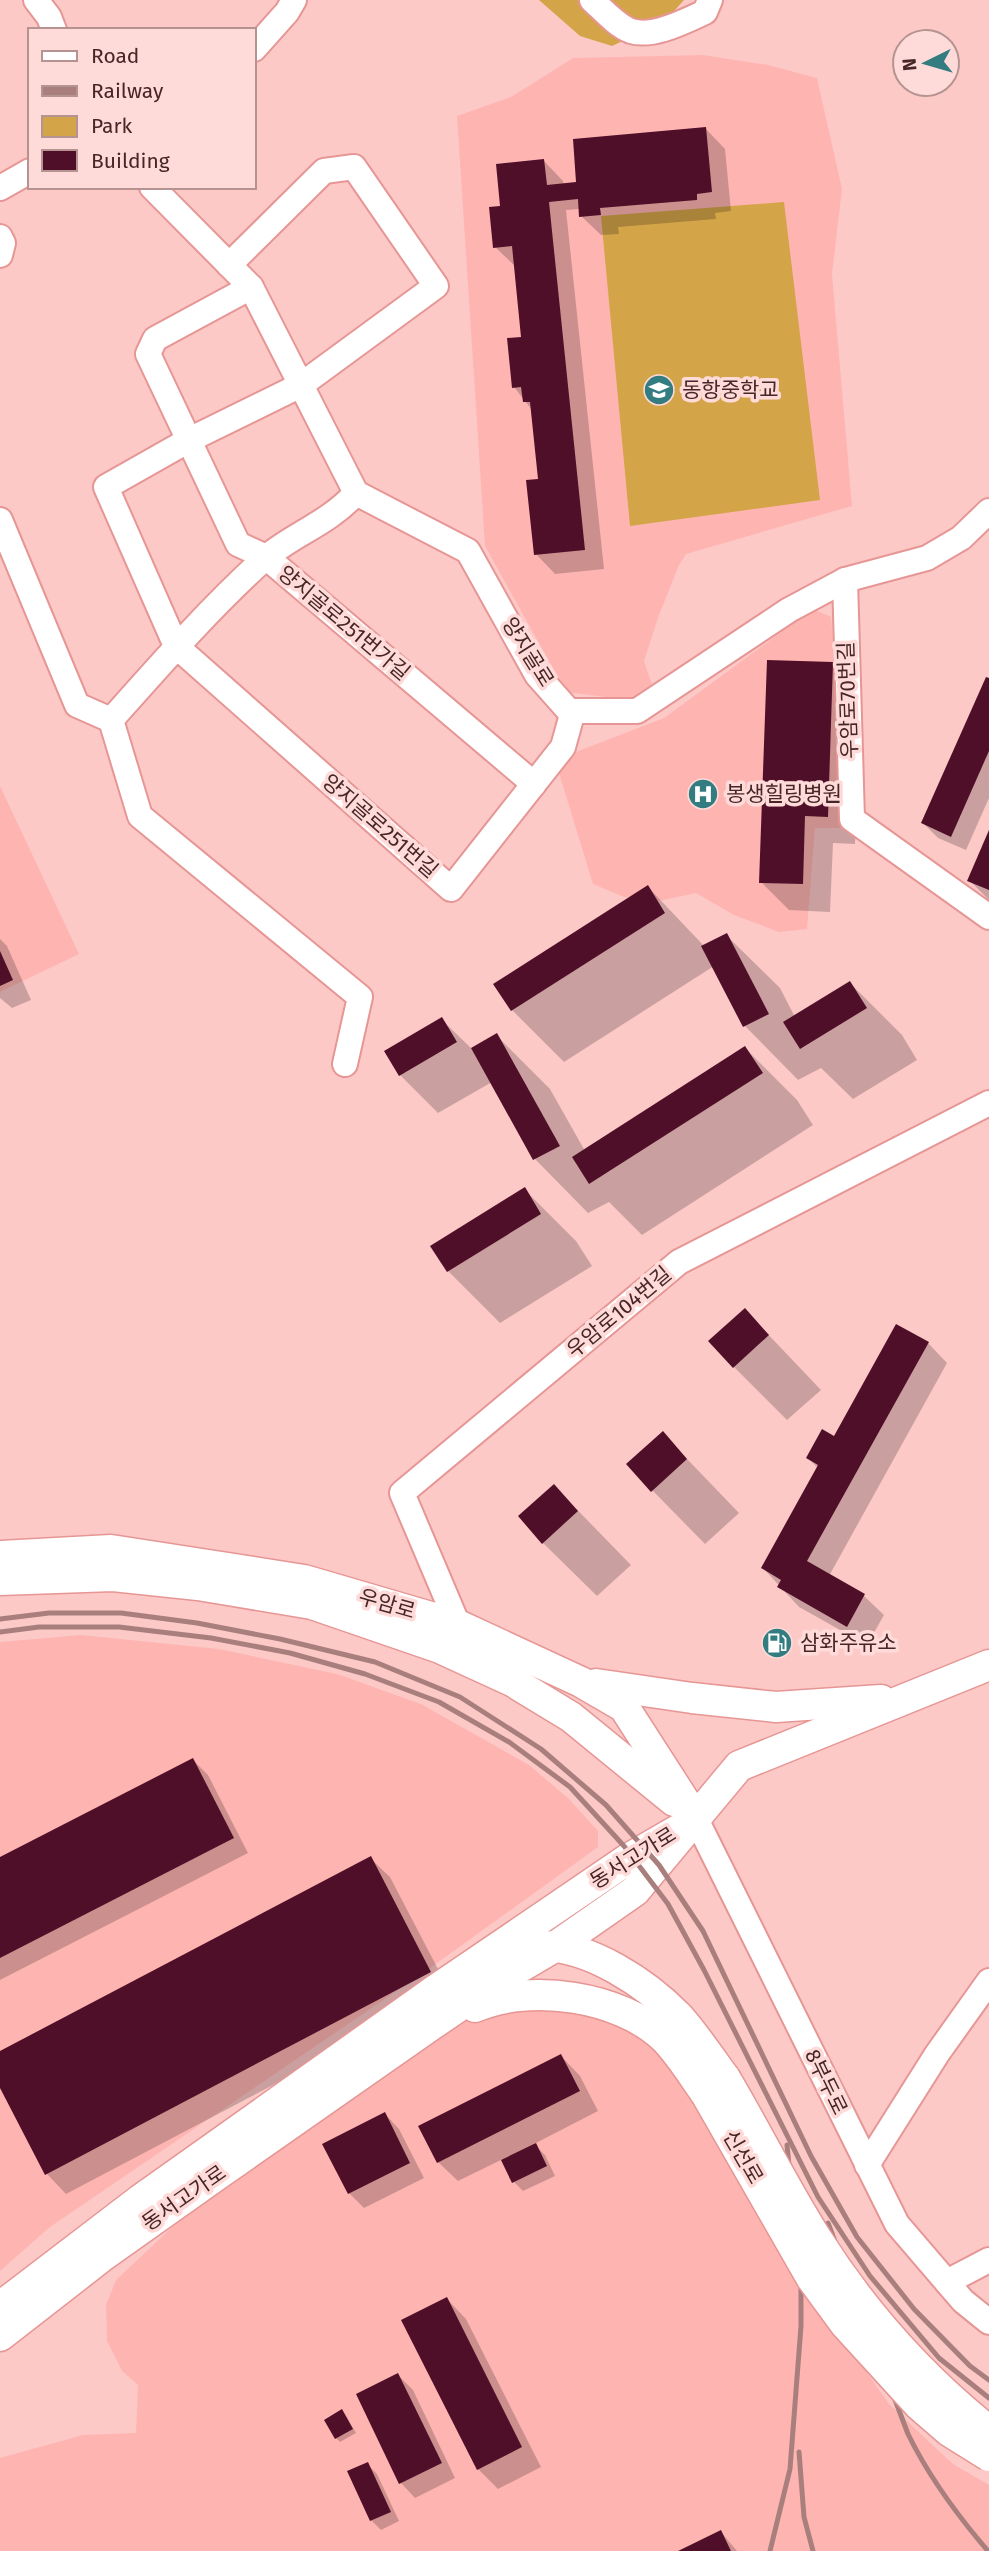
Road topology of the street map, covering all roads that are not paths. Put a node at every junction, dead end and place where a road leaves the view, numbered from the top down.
1 (36, 0) edge
2 (294, 0) edge
3 (592, 0) edge
4 (710, 0) edge
5 (53, 28) edge
6 (256, 47) edge
7 (28, 172) edge
8 (0, 188) edge
9 (154, 189) edge
10 (0, 237) edge
11 (0, 255) edge
12 (229, 265) junction
13 (251, 287) junction
14 (301, 385) junction
15 (189, 439) junction
16 (356, 493) junction
17 (989, 511) edge
18 (0, 520) edge
19 (266, 557) junction
20 (845, 580) junction
21 (176, 646) junction
22 (573, 710) junction
23 (111, 720) junction
24 (534, 784) junction
25 (989, 917) edge
26 (345, 1063) dead end
27 (989, 1103) edge
28 (0, 1556) edge
29 (0, 1580) edge
30 (458, 1625) junction
31 (989, 1665) edge
32 (581, 1682) junction
33 (906, 1698) junction
34 (696, 1819) junction
35 (500, 1946) junction
36 (556, 1946) junction
37 (989, 1981) edge
38 (430, 2026) junction
39 (716, 2086) junction
40 (867, 2165) junction
41 (989, 2260) edge
42 (947, 2282) junction
43 (0, 2307) edge
44 (989, 2322) edge
45 (0, 2336) edge
46 (989, 2431) edge
47 (989, 2456) edge

1 - 5 street
2 - 6 street
3 - 4 street
7 - 8 street
9 - 12 street
10 - 11 street
12 - 13 street
12 - 14 street
13 - 14 street
13 - 15 street, 양지골로251번가길
14 - 15 street
14 - 16 street
15 - 19 street, 양지골로251번가길
15 - 21 street, 양지골로251번길
16 - 19 street
16 - 22 street, 양지골로
17 - 20 street
18 - 23 street
19 - 21 street
19 - 24 street, 양지골로251번가길
20 - 22 street
20 - 25 street, 우암로70번길
21 - 23 street
21 - 24 street, 양지골로251번길
22 - 24 street, 양지골로251번길
23 - 26 street
27 - 30 street, 우암로104번길
28 - 30 main road, 우암로
29 - 34 main road, 우암로
30 - 32 main road, 우암로
31 - 33 main road
32 - 33 main road
32 - 34 main road, 우암로
33 - 34 main road
34 - 35 main road, 동서고가로
34 - 36 main road, 동서고가로
34 - 40 street, 8부두로
35 - 36 main road, 신선로
35 - 43 main road, 동서고가로
36 - 38 main road, 동서고가로
36 - 39 main road, 신선로
37 - 40 street
38 - 39 main road, 신선로
38 - 45 main road, 동서고가로
39 - 46 main road, 신선로, bridge
39 - 47 main road, 신선로, bridge
40 - 42 street, 8부두로
41 - 42 street
42 - 44 street, 8부두로

